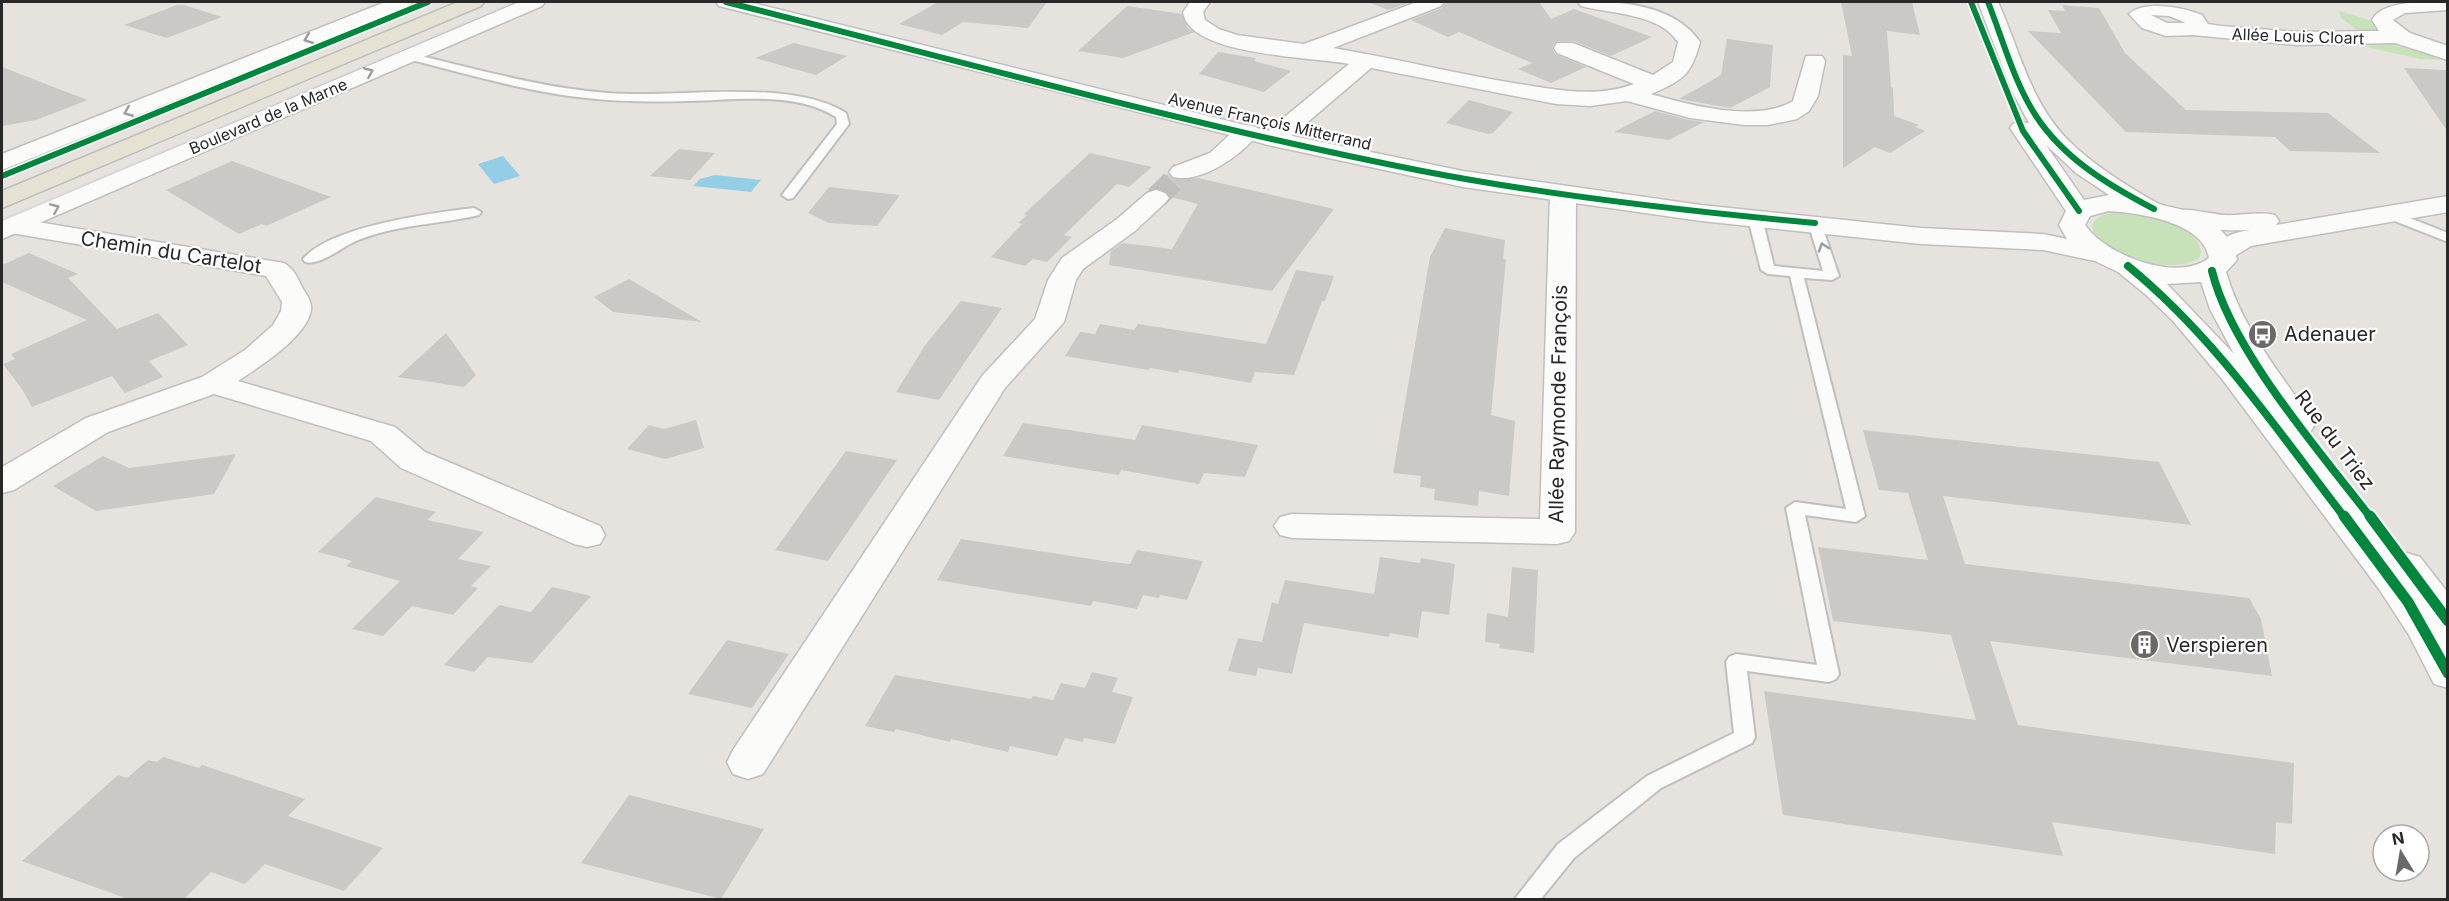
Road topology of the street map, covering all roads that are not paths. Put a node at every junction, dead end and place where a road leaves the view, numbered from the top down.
1 (402, 2) edge
2 (454, 2) edge
3 (474, 2) edge
4 (535, 2) edge
5 (726, 2) edge
6 (1200, 2) edge
7 (1434, 2) edge
8 (1588, 2) edge
9 (1971, 2) edge
10 (1988, 2) edge
11 (2448, 4) edge
12 (2195, 29) dead end
13 (2400, 36) junction
14 (1565, 48) dead end
15 (1308, 50) junction
16 (2448, 54) edge
17 (408, 56) junction
18 (1814, 62) dead end
19 (1374, 63) junction
20 (1652, 84) junction
21 (1628, 93) junction
22 (1247, 132) junction
23 (1284, 141) junction
24 (2, 163) edge
25 (1182, 172) tunnel mouth
26 (2, 189) edge
27 (1563, 194) junction
28 (788, 195) dead end
29 (1156, 198) tunnel mouth
30 (2, 200) edge
31 (2448, 204) edge
32 (2154, 209) junction
33 (474, 212) dead end
34 (2392, 214) junction
35 (2075, 216) junction
36 (2180, 217) junction
37 (1755, 218) junction
38 (2357, 219) junction
39 (1815, 223) junction
40 (8, 229) edge
41 (2448, 238) edge
42 (310, 259) dead end
43 (2114, 260) junction
44 (2218, 261) junction
45 (1796, 272) junction
46 (213, 384) junction
47 (2, 482) edge
48 (1292, 526) dead end
49 (587, 535) dead end
50 (2448, 621) edge
51 (2448, 674) edge
52 (748, 762) dead end
53 (1525, 900) edge

1 -> 24 street
2 - 26 main road, Boulevard de la Marne
3 - 30 main road, Boulevard de la Marne
4 - 17 street, Boulevard de la Marne
5 - 22 street, Avenue François Mitterrand
6 - 15 street
7 - 15 street
8 - 20 street
9 - 35 street
10 - 32 street
11 - 13 street
12 - 13 street, Allée Louis Cloart
13 - 16 street
14 - 20 street
15 - 19 street
17 - 28 lane
40 -> 17 street, Boulevard de la Marne
18 - 21 street
19 - 21 street
19 - 23 street
20 - 21 street
22 - 23 street, Avenue François Mitterrand
22 - 25 street
23 - 27 street, Avenue François Mitterrand
27 - 37 street, Avenue François Mitterrand
27 - 48 street, Allée Raymonde François
29 - 52 street
31 - 34 street
32 - 35 street, Avenue François Mitterrand
32 - 36 street
33 - 42 lane
34 - 38 street
34 - 41 lane
35 - 39 street, Avenue François Mitterrand
35 - 43 street, Rue du Triez
36 - 38 street
36 - 44 street
37 - 39 street, Avenue François Mitterrand
37 - 45 lane
38 - 44 street, Avenue François Mitterrand
39 - 43 street, Avenue François Mitterrand
45 -> 39 lane
40 - 46 street, Chemin du Cartelot
43 - 44 street, Avenue François Mitterrand
43 - 51 street, Rue du Triez
44 - 50 street, Rue du Triez
45 - 53 lane
46 - 47 street, Chemin du Cartelot
46 - 49 street

